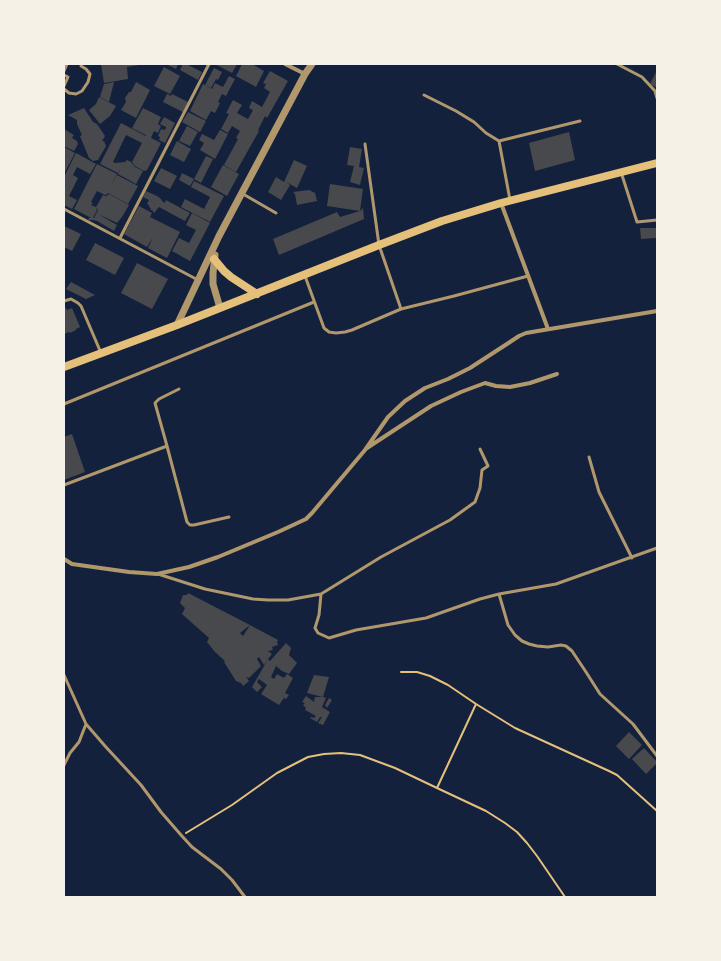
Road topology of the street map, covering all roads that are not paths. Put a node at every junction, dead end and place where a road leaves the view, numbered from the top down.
1 (68, 64) edge
2 (209, 64) edge
3 (285, 64) edge
4 (312, 64) edge
5 (617, 64) edge
6 (81, 66) dead end
7 (64, 70) edge
8 (305, 74) junction
9 (64, 75) edge
10 (64, 86) edge
11 (64, 89) edge
12 (424, 95) dead end
13 (657, 98) edge
14 (580, 121) dead end
15 (500, 141) junction
16 (364, 144) dead end
17 (657, 163) edge
18 (620, 172) junction
19 (241, 193) junction
20 (510, 200) junction
21 (501, 203) junction
22 (64, 209) edge
23 (276, 213) dead end
24 (657, 220) edge
25 (219, 236) junction
26 (120, 238) junction
27 (379, 245) junction
28 (214, 259) junction
29 (305, 275) junction
30 (528, 276) junction
31 (198, 280) junction
32 (257, 294) junction
33 (64, 301) edge
34 (314, 302) junction
35 (220, 308) junction
36 (401, 309) junction
37 (657, 311) edge
38 (177, 326) junction
39 (548, 329) junction
40 (101, 353) junction
41 (64, 367) edge
42 (557, 374) dead end
43 (179, 389) dead end
44 (64, 404) edge
45 (167, 446) junction
46 (480, 448) dead end
47 (365, 450) junction
48 (589, 457) dead end
49 (64, 485) edge
50 (228, 517) dead end
51 (657, 548) edge
52 (632, 558) junction
53 (64, 559) edge
54 (158, 574) junction
55 (320, 594) junction
56 (499, 594) junction
57 (64, 675) edge
58 (86, 724) junction
59 (657, 756) edge
60 (64, 765) edge
61 (245, 897) edge

1 - 7 lane
2 - 26 lane
3 - 8 street
4 - 8 street
5 - 13 lane
6 - 11 lane
8 - 19 street
9 - 10 lane
12 - 15 lane
14 - 15 lane
15 - 20 lane
16 - 27 lane
17 - 18 main road
18 - 20 main road
18 - 24 lane
19 - 23 lane
19 - 25 street
20 - 21 main road
21 - 27 main road
21 - 30 street
22 - 26 lane
25 - 28 street
25 - 31 street
26 - 31 lane
27 - 29 main road
27 - 36 lane
28 - 32 main road
28 - 35 street
29 - 32 main road
29 - 34 lane
30 - 36 lane
30 - 39 street
31 - 38 street
32 - 35 main road
33 - 40 lane
34 - 36 lane
34 - 44 lane
35 - 38 main road
37 - 39 street
38 - 40 main road
39 - 47 street
40 - 41 main road
42 - 47 street
43 - 45 lane
45 - 49 lane
45 - 50 lane
46 - 55 lane
47 - 54 street
48 - 52 lane
51 - 52 lane
52 - 56 lane
53 - 54 street
54 - 55 lane
55 - 56 lane
56 - 59 lane
57 - 58 lane
58 - 60 lane
58 - 61 lane

